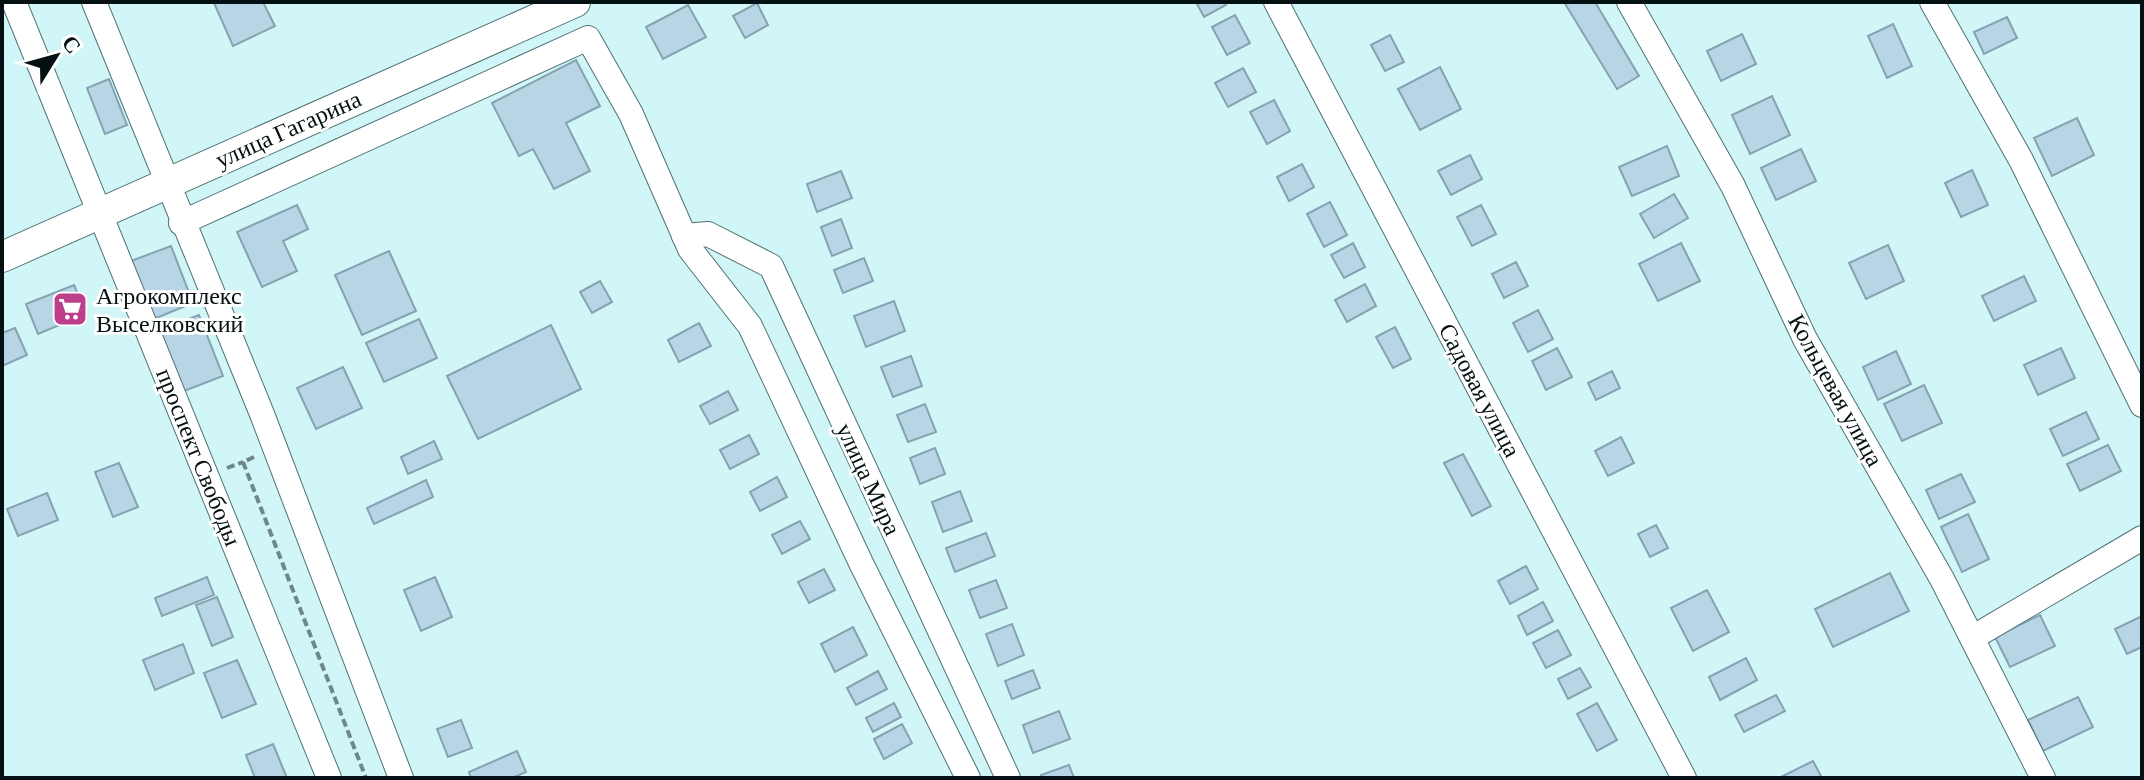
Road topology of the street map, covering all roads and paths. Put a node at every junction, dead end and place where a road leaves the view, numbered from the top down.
1 (14, 2) edge
2 (94, 2) edge
3 (575, 2) edge
4 (1276, 2) edge
5 (1629, 2) edge
6 (1932, 2) edge
7 (166, 184) junction
8 (100, 215) junction
9 (181, 223) junction
10 (684, 236) junction
11 (2, 257) edge
12 (2142, 405) edge
13 (275, 449) junction
14 (2142, 538) edge
15 (1972, 638) junction
16 (329, 778) edge
17 (366, 778) edge
18 (401, 778) edge
19 (968, 778) edge
20 (1008, 778) edge
21 (1684, 778) edge
22 (2043, 778) edge

1 - 8 street, проспект Свободы
2 - 7 street
3 - 7 main road, улица Гагарина
4 - 21 street, Садовая улица
5 - 15 street, Кольцевая улица
6 - 12 street
7 - 8 main road, улица Гагарина
7 - 9 street
8 - 11 main road, улица Гагарина
8 - 16 street, проспект Свободы
9 - 10 street, улица Мира
9 - 13 street
10 - 19 street, улица Мира
10 - 20 street, улица Мира
13 - 17 path
13 - 18 street
14 - 15 street
15 - 22 street, Кольцевая улица

